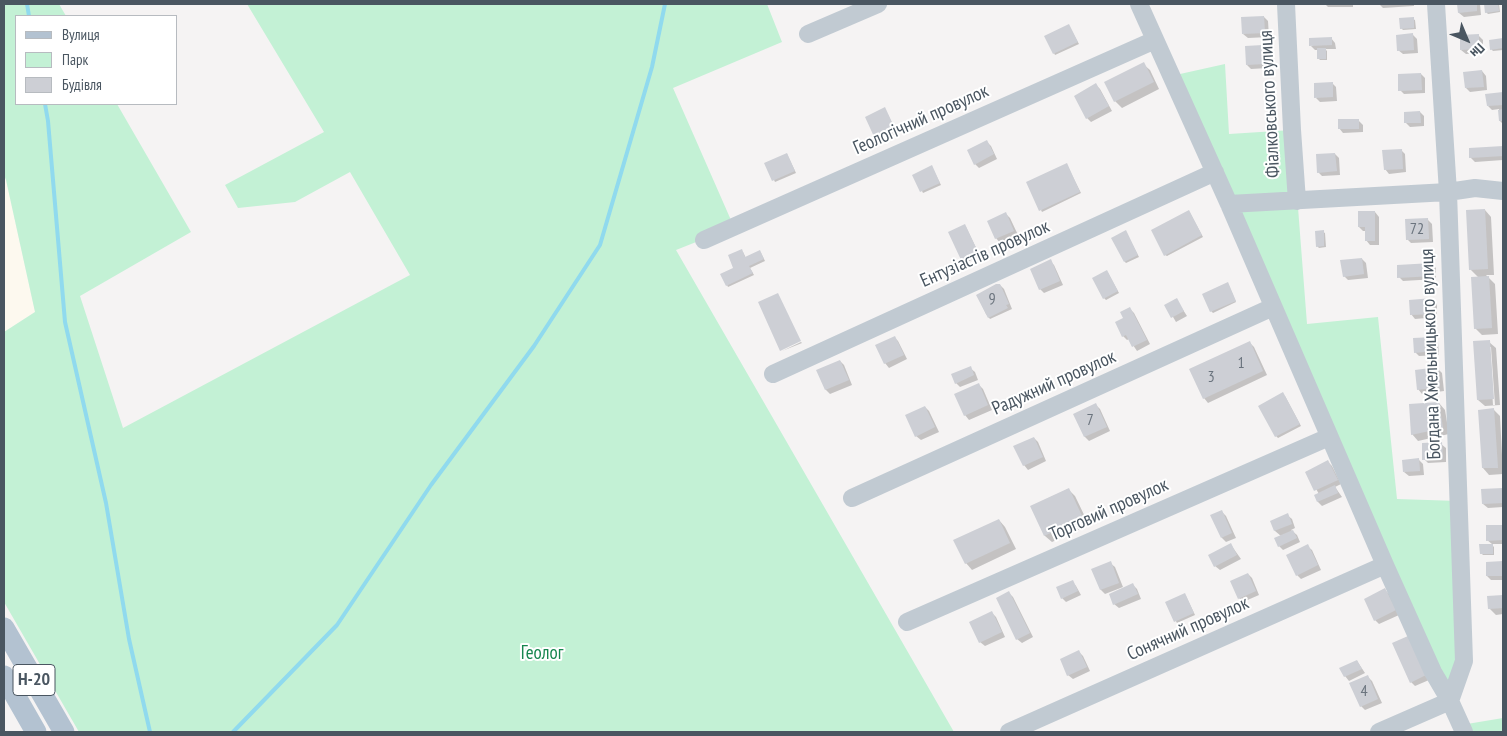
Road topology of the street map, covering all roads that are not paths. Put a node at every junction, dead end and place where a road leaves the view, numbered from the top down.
1 (878, 4) edge
2 (1139, 4) edge
3 (1286, 4) edge
4 (1436, 4) edge
5 (808, 34) dead end
6 (1155, 40) junction
7 (1215, 172) junction
8 (1503, 191) edge
9 (1448, 192) junction
10 (1297, 201) junction
11 (1229, 204) junction
12 (704, 240) dead end
13 (1273, 307) junction
14 (773, 374) dead end
15 (1329, 437) junction
16 (852, 498) dead end
17 (1385, 565) junction
18 (907, 622) dead end
19 (4, 628) edge
20 (4, 676) edge
21 (1450, 701) junction
22 (36, 732) edge
23 (64, 732) edge
24 (1009, 732) edge
25 (1379, 732) edge
26 (1464, 732) edge

1 - 5 street
2 - 6 street
3 - 10 street, Фіалковського вулиця
4 - 9 street, Богдана Хмельницького вулиця
6 - 7 street
6 - 12 street, Геологічний провулок
7 - 11 street
7 - 14 street, Ентузіастів провулок
8 - 9 street
9 - 10 street
9 - 21 street, Богдана Хмельницького вулиця
10 - 11 street
11 - 13 street
13 - 15 street
13 - 16 street, Радужний провулок
15 - 17 street
15 - 18 street, Торговий провулок
17 - 21 street
17 - 24 street, Сонячний провулок
19 - 23 main road, Н-20
20 - 22 main road, Н-20
21 - 25 street
21 - 26 street

